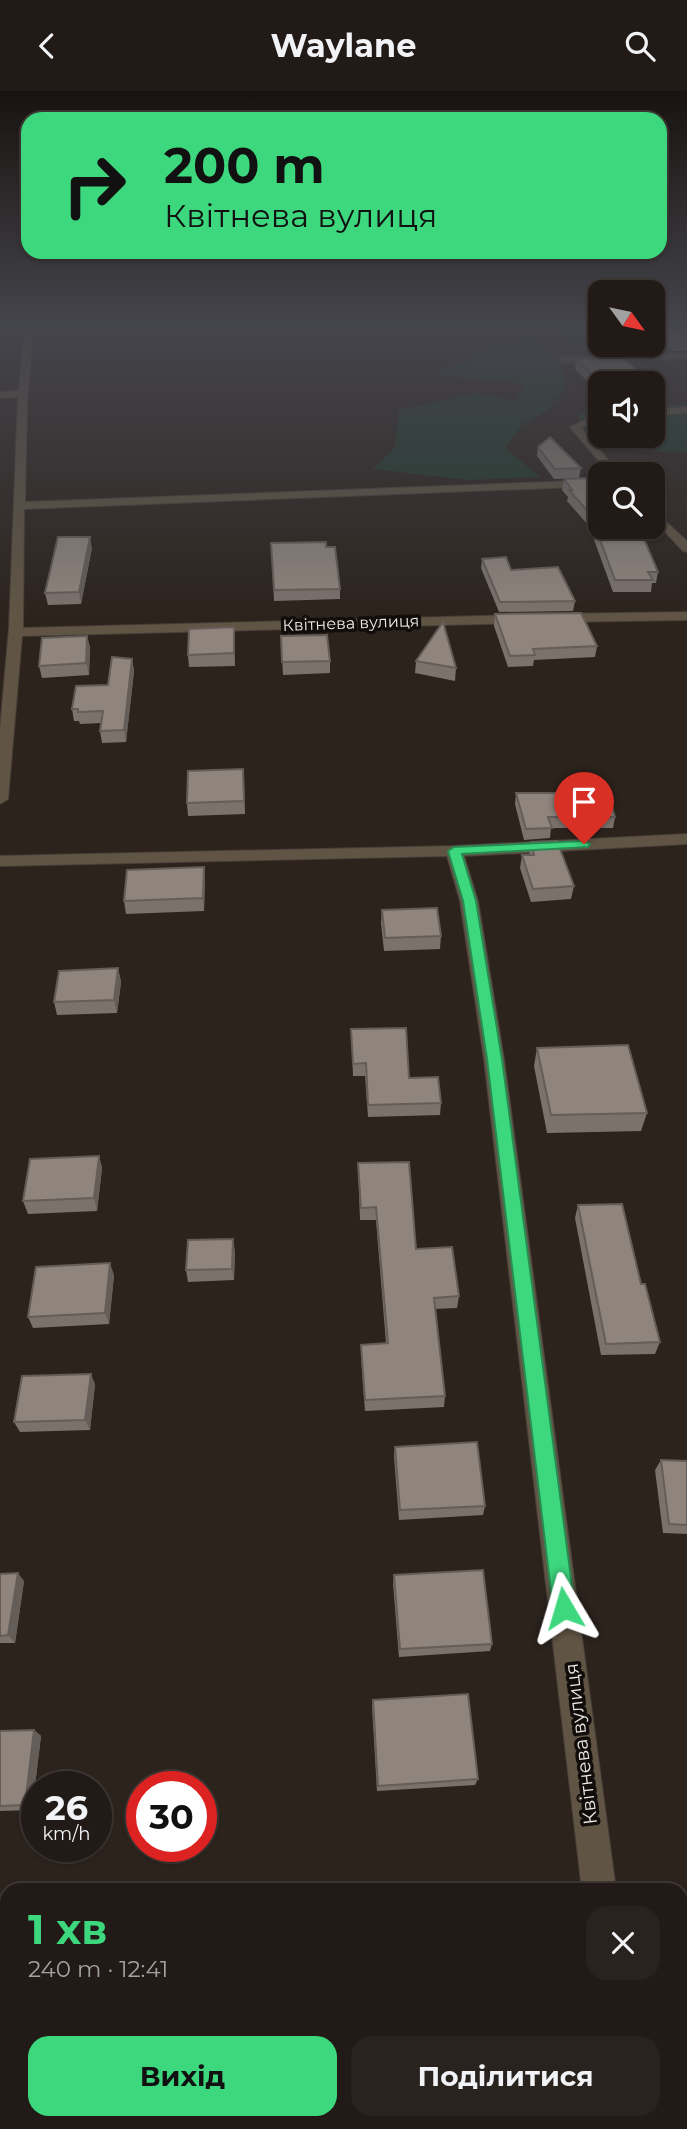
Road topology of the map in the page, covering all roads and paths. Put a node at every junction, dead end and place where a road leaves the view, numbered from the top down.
1 (21, 424) edge
2 (582, 424) edge
3 (588, 442) edge
4 (593, 448) edge
5 (605, 462) edge
6 (588, 483) edge
7 (19, 506) junction
8 (665, 525) edge
9 (687, 548) edge
10 (687, 615) edge
11 (16, 632) junction
12 (0, 799) edge
13 (687, 839) edge
14 (454, 851) junction
15 (0, 861) edge
16 (598, 1883) edge

1 - 7 street
2 - 3 street
4 - 5 street
6 - 7 street
7 - 11 street
8 - 9 street
10 - 11 street, Квітнева вулиця
11 - 12 street
13 - 14 street
14 - 15 street
14 - 16 street, Квітнева вулиця

